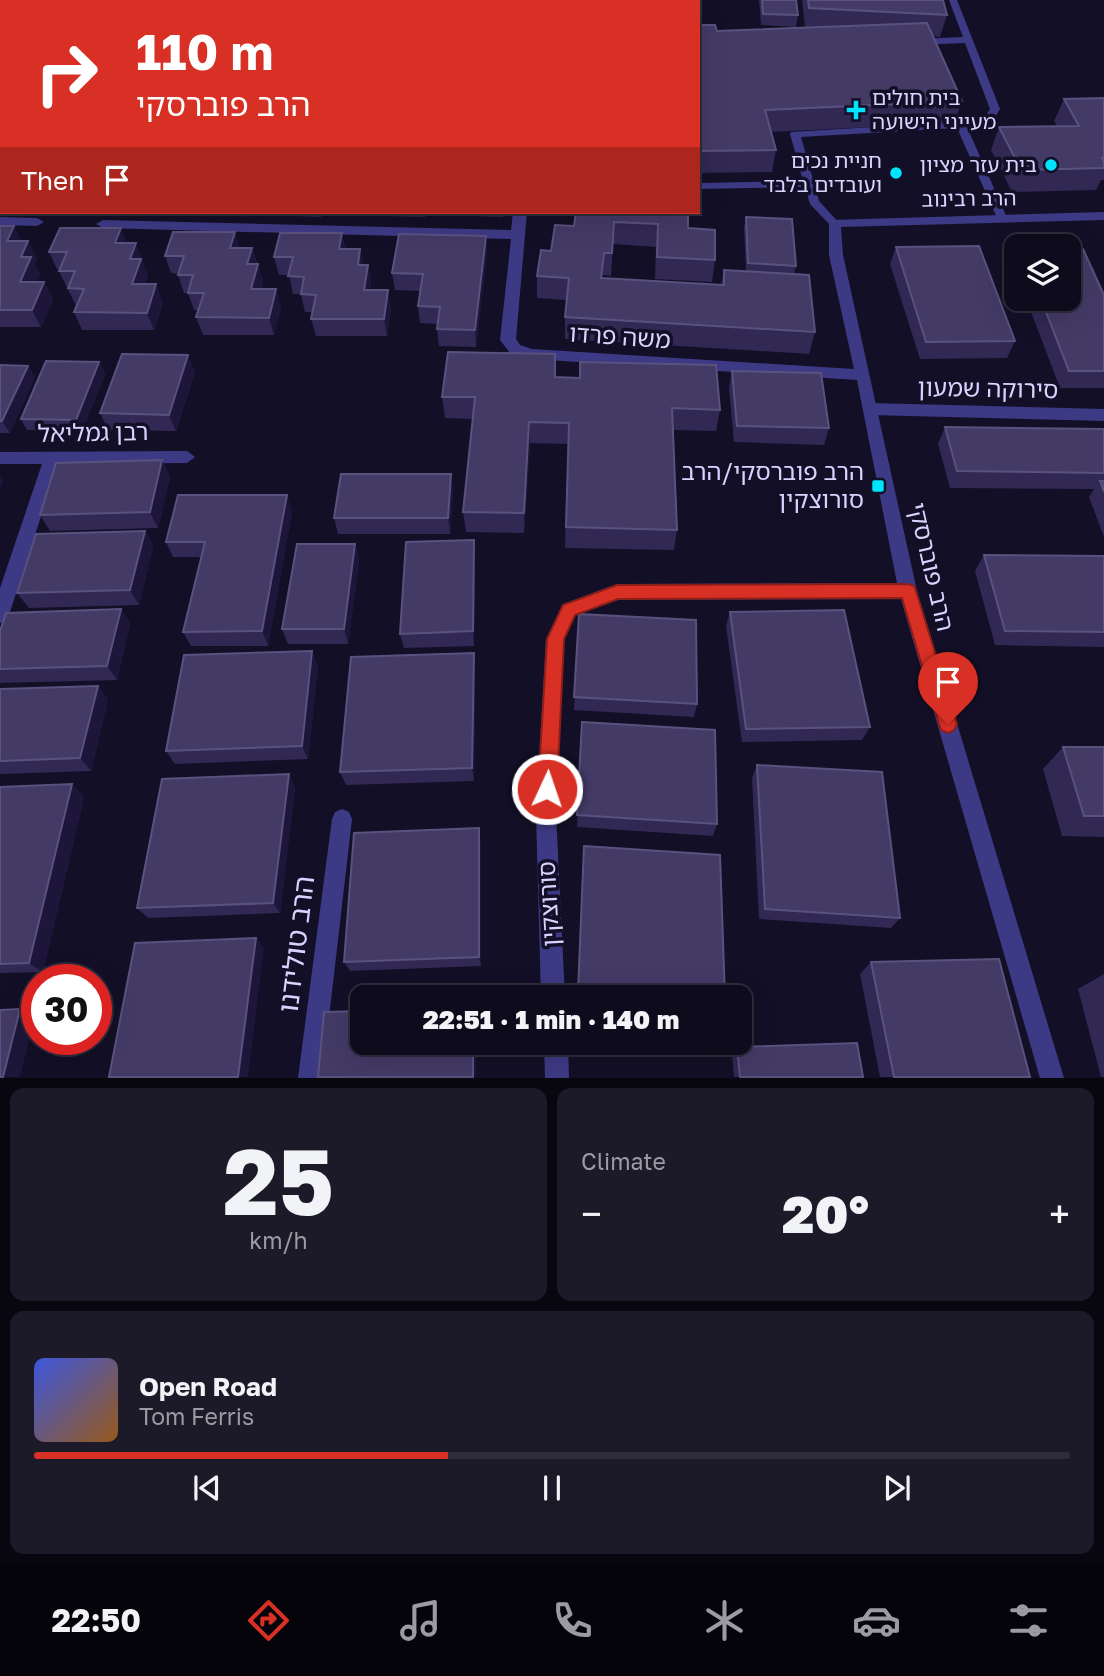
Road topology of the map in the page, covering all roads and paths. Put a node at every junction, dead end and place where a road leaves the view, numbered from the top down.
1 (953, 0) edge
2 (968, 40) junction
3 (906, 42) edge
4 (961, 125) junction
5 (807, 184) junction
6 (700, 186) edge
7 (520, 214) edge
8 (1104, 216) edge
9 (1003, 220) junction
10 (0, 221) edge
11 (37, 222) dead end
12 (834, 223) junction
13 (103, 224) dead end
14 (518, 235) junction
15 (862, 375) junction
16 (871, 409) junction
17 (1104, 415) edge
18 (187, 457) dead end
19 (0, 458) edge
20 (52, 458) junction
21 (908, 591) junction
22 (0, 615) edge
23 (342, 818) dead end
24 (553, 985) edge
25 (556, 1055) edge
26 (310, 1077) edge
27 (557, 1077) edge
28 (1052, 1077) edge

1 - 2 lane
2 - 3 lane
2 - 4 lane
4 - 5 lane
4 - 9 lane
5 - 6 lane
5 - 12 lane
7 - 14 street, משה פרדו
8 - 9 street, הרב רבינוב
9 - 12 street, הרב רבינוב
10 - 11 street
12 - 15 street, הרב פוברסקי
13 - 14 street
14 - 15 street, משה פרדו
15 - 16 street, הרב פוברסקי
16 - 17 street, סירוקה שמעון
16 - 21 street, הרב פוברסקי
18 - 20 street, רבן גמליאל
19 - 20 street, רבן גמליאל
20 - 22 street
21 - 24 street, סורוצקין
21 - 28 street, הרב פוברסקי
23 - 26 street, הרב טולידנו
25 - 27 street

